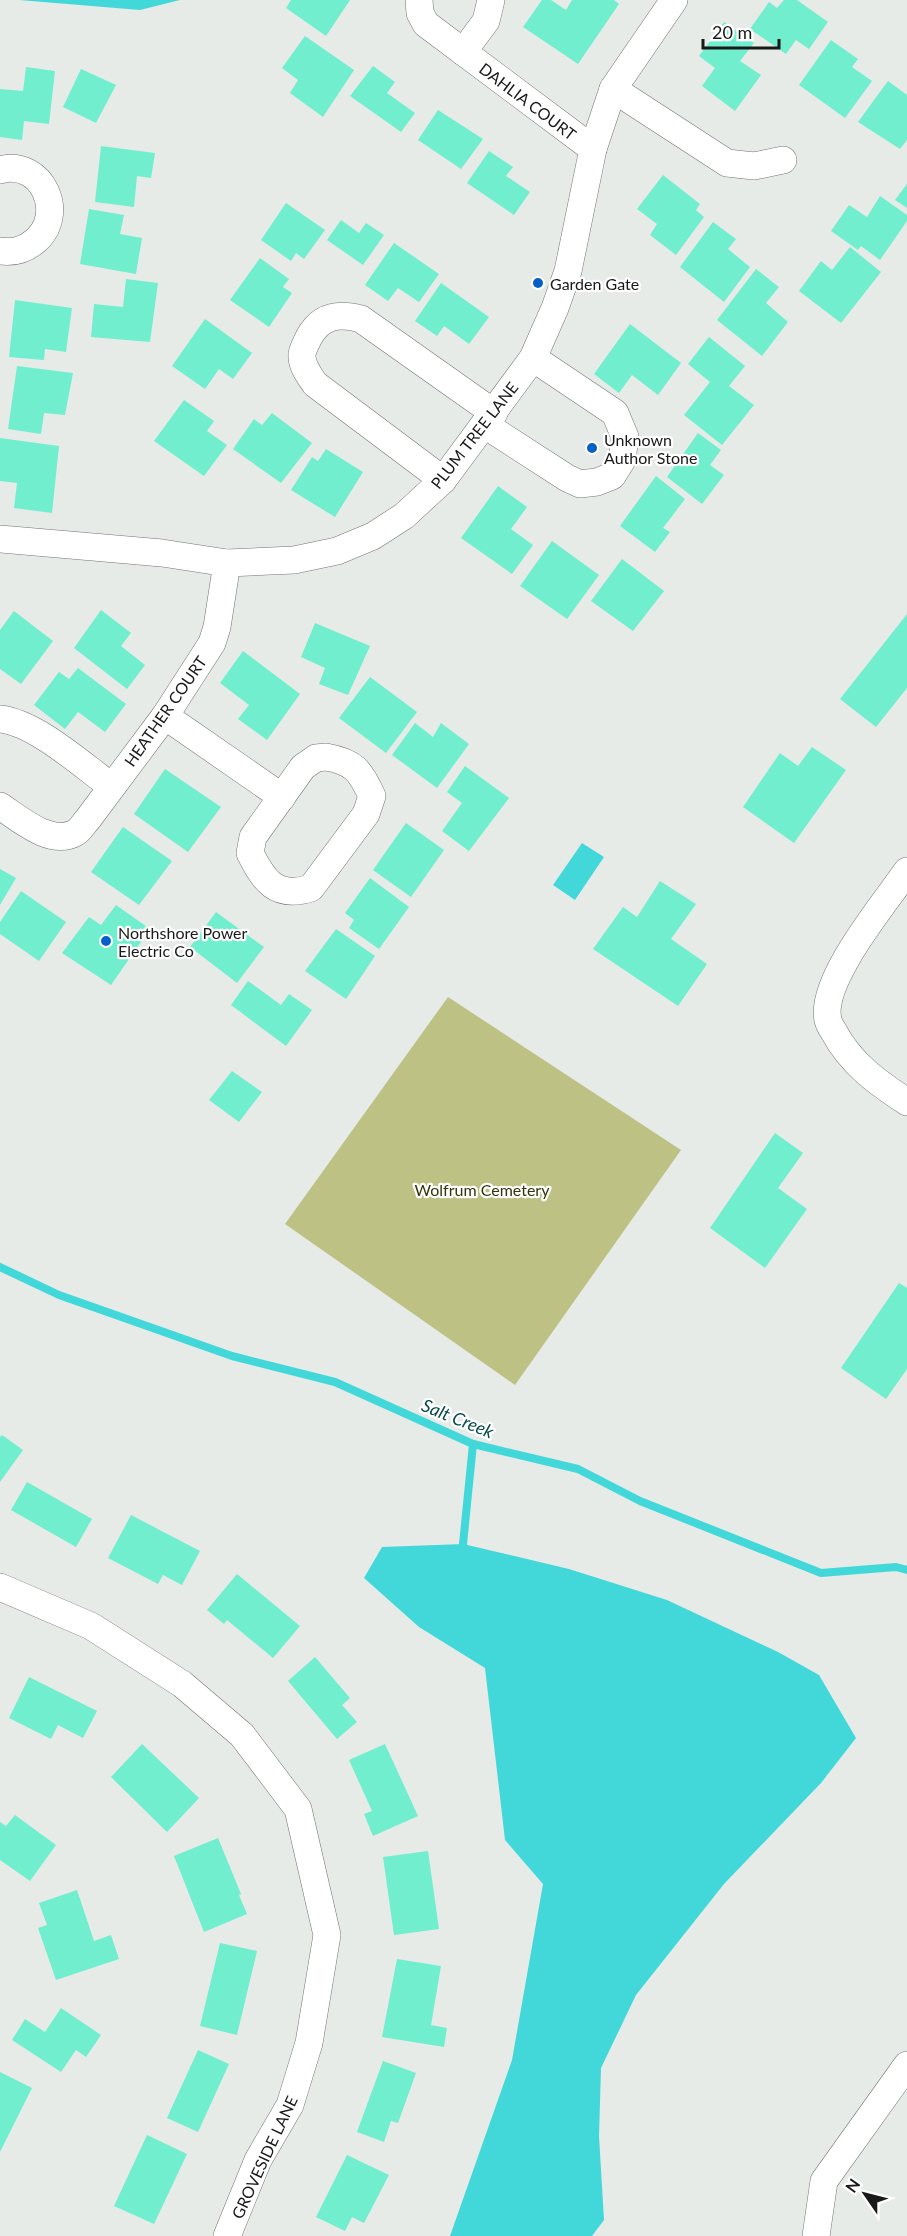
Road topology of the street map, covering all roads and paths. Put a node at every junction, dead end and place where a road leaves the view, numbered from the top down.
1 (419, 0) edge
2 (491, 0) edge
3 (674, 0) edge
4 (463, 52) junction
5 (613, 89) junction
6 (593, 149) junction
7 (783, 160) dead end
8 (0, 170) edge
9 (0, 250) edge
10 (533, 358) junction
11 (489, 419) junction
12 (443, 480) junction
13 (0, 539) edge
14 (227, 563) junction
15 (165, 716) junction
16 (0, 719) edge
17 (111, 786) junction
18 (282, 797) junction
19 (0, 806) edge
20 (907, 871) edge
21 (907, 1101) edge
22 (0, 1587) edge
23 (907, 2065) edge
24 (227, 2236) edge
25 (816, 2236) edge

1 - 4 street, DAHLIA COURT
2 - 4 street, DAHLIA COURT
3 - 5 street, PLUM TREE LANE
4 - 6 street, DAHLIA COURT
5 - 6 street, PLUM TREE LANE
5 - 7 street
6 - 10 street, PLUM TREE LANE
8 - 9 street
10 - 11 street, PLUM TREE LANE
10 - 11 street
11 - 12 street, PLUM TREE LANE
11 - 12 street
12 - 14 street, PLUM TREE LANE
13 - 14 street, PLUM TREE LANE
14 - 15 street, HEATHER COURT
15 - 17 street, HEATHER COURT
15 - 18 street
16 - 17 street
17 - 19 street, HEATHER COURT
18 - 18 street
20 - 21 street
22 - 24 street, GROVESIDE LANE
23 - 25 street

